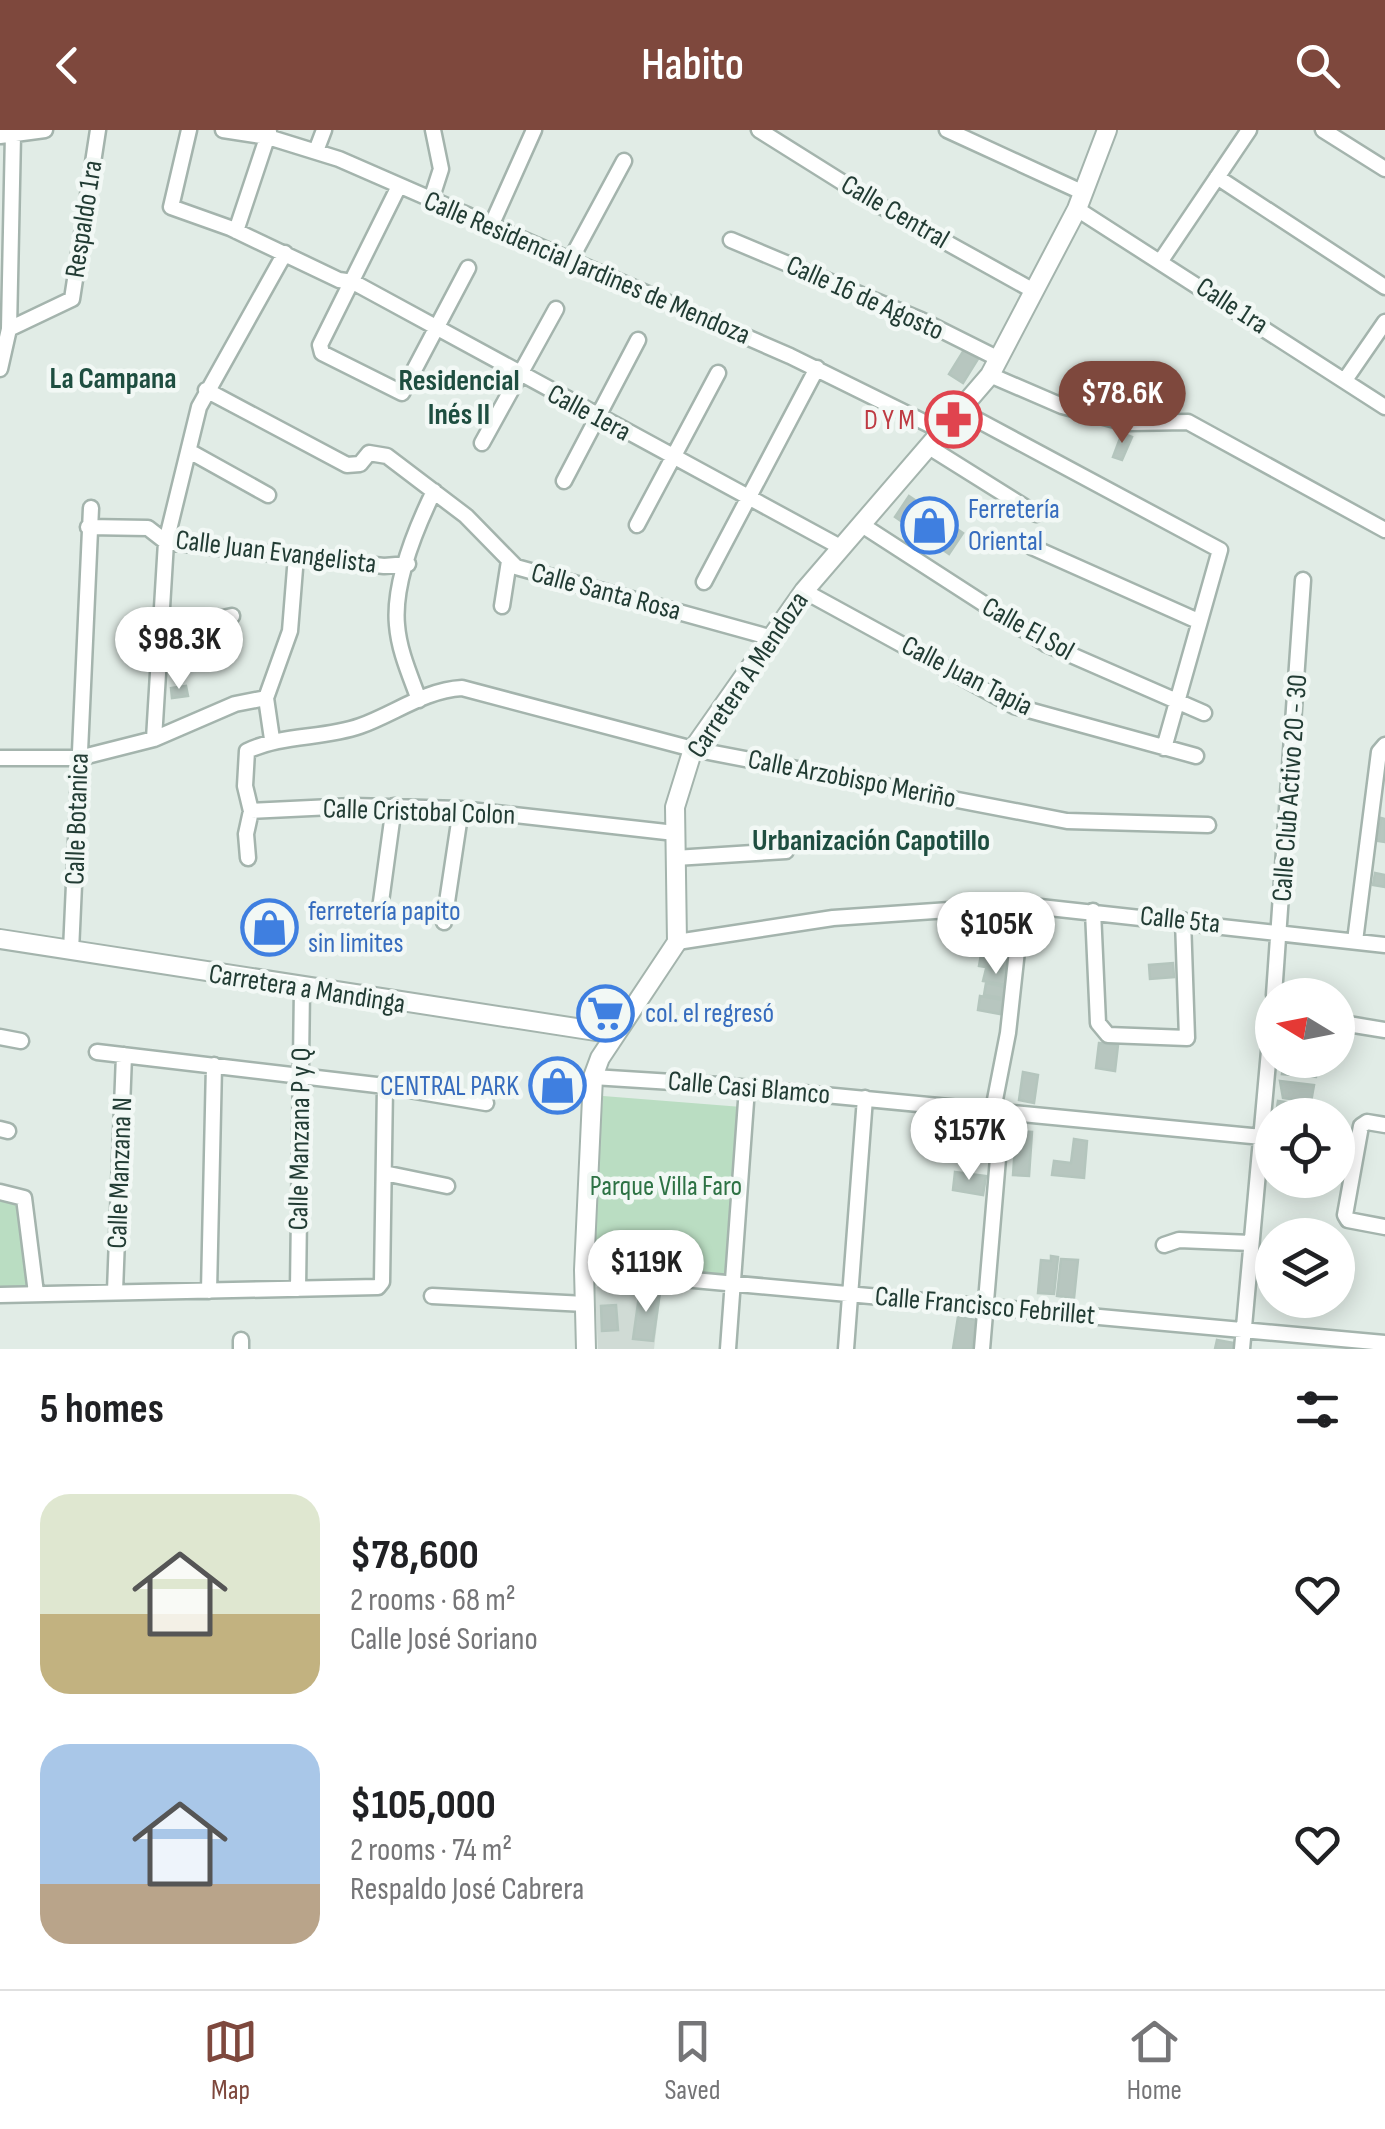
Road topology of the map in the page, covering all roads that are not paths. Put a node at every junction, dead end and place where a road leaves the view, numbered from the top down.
1 (44, 130) edge
2 (98, 130) edge
3 (189, 130) edge
4 (223, 130) edge
5 (324, 130) edge
6 (433, 130) edge
7 (534, 130) edge
8 (759, 130) edge
9 (947, 130) edge
10 (1107, 130) edge
11 (1248, 130) edge
12 (1324, 130) edge
13 (269, 134) edge
14 (6, 135) edge
15 (316, 151) junction
16 (624, 161) dead end
17 (1385, 169) edge
18 (1217, 177) junction
19 (398, 188) junction
20 (431, 200) junction
21 (1080, 201) junction
22 (491, 226) junction
23 (236, 231) junction
24 (730, 240) dead end
25 (284, 253) junction
26 (1162, 259) junction
27 (570, 260) junction
28 (468, 268) dead end
29 (353, 282) junction
30 (1385, 286) edge
31 (1034, 291) junction
32 (556, 309) dead end
33 (1385, 322) edge
34 (9, 328) junction
35 (438, 328) junction
36 (638, 340) dead end
37 (995, 367) junction
38 (817, 368) junction
39 (0, 369) edge
40 (718, 372) dead end
41 (519, 376) junction
42 (1346, 380) junction
43 (206, 390) junction
44 (1385, 407) edge
45 (959, 410) junction
46 (598, 417) junction
47 (942, 431) junction
48 (482, 442) dead end
49 (929, 447) junction
50 (188, 451) junction
51 (673, 457) junction
52 (564, 481) dead end
53 (434, 492) junction
54 (268, 496) dead end
55 (749, 498) junction
56 (91, 508) dead end
57 (1036, 514) dead end
58 (637, 525) dead end
59 (862, 525) junction
60 (88, 526) junction
61 (1385, 530) edge
62 (166, 542) junction
63 (1032, 547) dead end
64 (842, 548) junction
65 (296, 556) junction
66 (509, 560) junction
67 (408, 564) junction
68 (1303, 580) dead end
69 (704, 582) dead end
70 (804, 591) junction
71 (502, 606) dead end
72 (232, 616) dead end
73 (1198, 621) junction
74 (160, 632) junction
75 (768, 637) junction
76 (1176, 697) junction
77 (266, 698) junction
78 (420, 700) junction
79 (1204, 713) dead end
80 (154, 739) junction
81 (272, 740) junction
82 (1383, 746) edge
83 (1164, 748) junction
84 (693, 749) junction
85 (1196, 756) dead end
86 (0, 758) edge
87 (79, 758) junction
88 (394, 806) junction
89 (461, 809) junction
90 (251, 811) junction
91 (1208, 825) dead end
92 (674, 833) junction
93 (786, 851) dead end
94 (248, 858) dead end
95 (675, 858) junction
96 (1022, 905) junction
97 (380, 909) dead end
98 (1093, 912) junction
99 (1183, 920) junction
100 (444, 922) dead end
101 (1280, 931) junction
102 (0, 939) edge
103 (1355, 941) junction
104 (676, 942) junction
105 (1385, 945) edge
106 (72, 952) junction
107 (1276, 978) edge
108 (302, 988) junction
109 (1355, 1025) edge
110 (1385, 1030) edge
111 (615, 1034) junction
112 (0, 1037) edge
113 (21, 1041) dead end
114 (98, 1052) dead end
115 (124, 1055) junction
116 (214, 1065) junction
117 (301, 1075) junction
118 (594, 1077) junction
119 (385, 1086) junction
120 (747, 1088) junction
121 (865, 1098) junction
122 (486, 1103) dead end
123 (997, 1111) junction
124 (1385, 1125) edge
125 (1255, 1136) edge
126 (384, 1173) junction
127 (447, 1186) dead end
128 (0, 1192) edge
129 (1256, 1198) edge
130 (1385, 1227) edge
131 (1252, 1243) junction
132 (1164, 1246) dead end
133 (584, 1270) junction
134 (734, 1286) junction
135 (298, 1290) junction
136 (115, 1291) junction
137 (209, 1291) junction
138 (36, 1293) junction
139 (0, 1295) edge
140 (852, 1295) junction
141 (432, 1296) dead end
142 (585, 1304) junction
143 (986, 1304) junction
144 (1244, 1329) junction
145 (1385, 1343) edge
146 (586, 1349) edge
147 (728, 1349) edge
148 (846, 1349) edge
149 (982, 1349) edge
150 (1242, 1349) edge

1 - 14 street
2 - 34 street, Respaldo 1ra
3 - 23 street, Calle 1era
4 - 13 street, Calle Residencial Jardines de Mendoza
5 - 15 street
6 - 20 street
7 - 22 street
8 - 31 street, Calle Central
9 - 21 street, Calle 1ra
10 - 21 street, Carretera A Mendoza
11 - 18 street
12 - 17 street
13 - 15 street, Calle Residencial Jardines de Mendoza
13 - 23 street
14 - 34 street
15 - 19 street, Calle Residencial Jardines de Mendoza
16 - 27 street
18 - 26 street
18 - 30 street
19 - 20 street, Calle Residencial Jardines de Mendoza
19 - 29 street
20 - 22 street, Calle Residencial Jardines de Mendoza
21 - 26 street, Calle 1ra
21 - 31 street, Carretera A Mendoza
22 - 27 street, Calle Residencial Jardines de Mendoza
23 - 25 street, Calle 1era
24 - 37 street, Calle 16 de Agosto
25 - 29 street, Calle 1era
25 - 43 street
26 - 42 street, Calle 1ra
27 - 38 street, Calle Residencial Jardines de Mendoza
28 - 35 street
29 - 35 street, Calle 1era
29 - 35 street
31 - 37 street, Carretera A Mendoza
32 - 41 street
33 - 42 street
34 - 39 street
35 - 41 street, Calle 1era
36 - 46 street
37 - 45 street, Carretera A Mendoza
37 - 61 street, Calle 16 de Agosto
38 - 47 street, Calle Residencial Jardines de Mendoza
38 - 55 street
40 - 51 street
41 - 46 street, Calle 1era
41 - 48 street
42 - 44 street, Calle 1ra
43 - 50 street
43 - 53 street, Calle Santa Rosa
45 - 47 street, Carretera A Mendoza
45 - 73 street
46 - 51 street, Calle 1era
46 - 52 street
47 - 49 street, Carretera A Mendoza
49 - 57 street
49 - 59 street, Carretera A Mendoza
50 - 54 street
50 - 62 street
51 - 55 street, Calle 1era
51 - 58 street
53 - 66 street, Calle Santa Rosa
53 - 67 street
55 - 64 street, Calle 1era
55 - 69 street
56 - 60 street, Calle Botanica
59 - 64 street, Carretera A Mendoza
59 - 76 street, Calle El Sol
60 - 62 street, Calle Juan Evangelista
60 - 87 street, Calle Botanica
62 - 65 street, Calle Juan Evangelista
62 - 74 street
63 - 73 street
64 - 70 street, Carretera A Mendoza
65 - 67 street, Calle Juan Evangelista
65 - 77 street
66 - 71 street
66 - 75 street, Calle Santa Rosa
67 - 78 street
68 - 101 street, Calle Club Activo 20 - 30
70 - 75 street, Carretera A Mendoza
70 - 83 street, Calle Juan Tapia
72 - 74 street
73 - 76 street
74 - 80 street
75 - 84 street, Carretera A Mendoza
76 - 79 street, Calle El Sol
76 - 83 street
77 - 80 street
77 - 81 street
78 - 81 street, Calle Arzobispo Meriño
78 - 84 street, Calle Arzobispo Meriño
80 - 87 street
81 - 90 street
82 - 103 street
83 - 85 street, Calle Juan Tapia
84 - 91 street, Calle Arzobispo Meriño
84 - 92 street, Carretera A Mendoza
86 - 87 street
87 - 106 street, Calle Botanica
88 - 89 street, Calle Cristobal Colon
88 - 90 street, Calle Cristobal Colon
88 - 97 street
89 - 92 street, Calle Cristobal Colon
89 - 100 street
90 - 94 street
92 - 95 street, Carretera A Mendoza
93 - 95 street
95 - 104 street, Carretera A Mendoza
96 - 98 street, Calle 5ta
96 - 104 street, Calle 5ta
96 - 123 street
98 - 99 street, Calle 5ta
98 - 99 street
99 - 101 street, Calle 5ta
101 - 103 street, Calle 5ta
101 - 107 street, Calle Club Activo 20 - 30
102 - 106 street, Carretera a Mandinga
103 - 105 street, Calle 5ta
104 - 111 street
106 - 108 street, Carretera a Mandinga
108 - 111 street, Carretera a Mandinga
108 - 117 street, Calle Manzana P y Q
109 - 110 street
111 - 118 street
112 - 113 street
114 - 115 street
115 - 116 street
115 - 136 street, Calle Manzana N
116 - 117 street
116 - 137 street
117 - 119 street
117 - 135 street, Calle Manzana P y Q
118 - 120 street, Calle Casi Blamco
118 - 133 street
119 - 122 street
119 - 126 street
120 - 121 street, Calle Casi Blamco
120 - 134 street
121 - 123 street, Calle Casi Blamco
121 - 140 street
123 - 125 street, Calle Casi Blamco
123 - 143 street
124 - 130 street
126 - 127 street
126 - 135 street
128 - 138 street
129 - 131 street
131 - 132 street
131 - 144 street
133 - 134 street, Calle Francisco Febrillet
133 - 142 street
134 - 140 street, Calle Francisco Febrillet
134 - 147 street
135 - 137 street
136 - 137 street
136 - 138 street
138 - 139 street
140 - 143 street, Calle Francisco Febrillet
140 - 148 street
141 - 142 street
142 - 146 street
143 - 144 street, Calle Francisco Febrillet
143 - 149 street
144 - 145 street, Calle Francisco Febrillet
144 - 150 street

